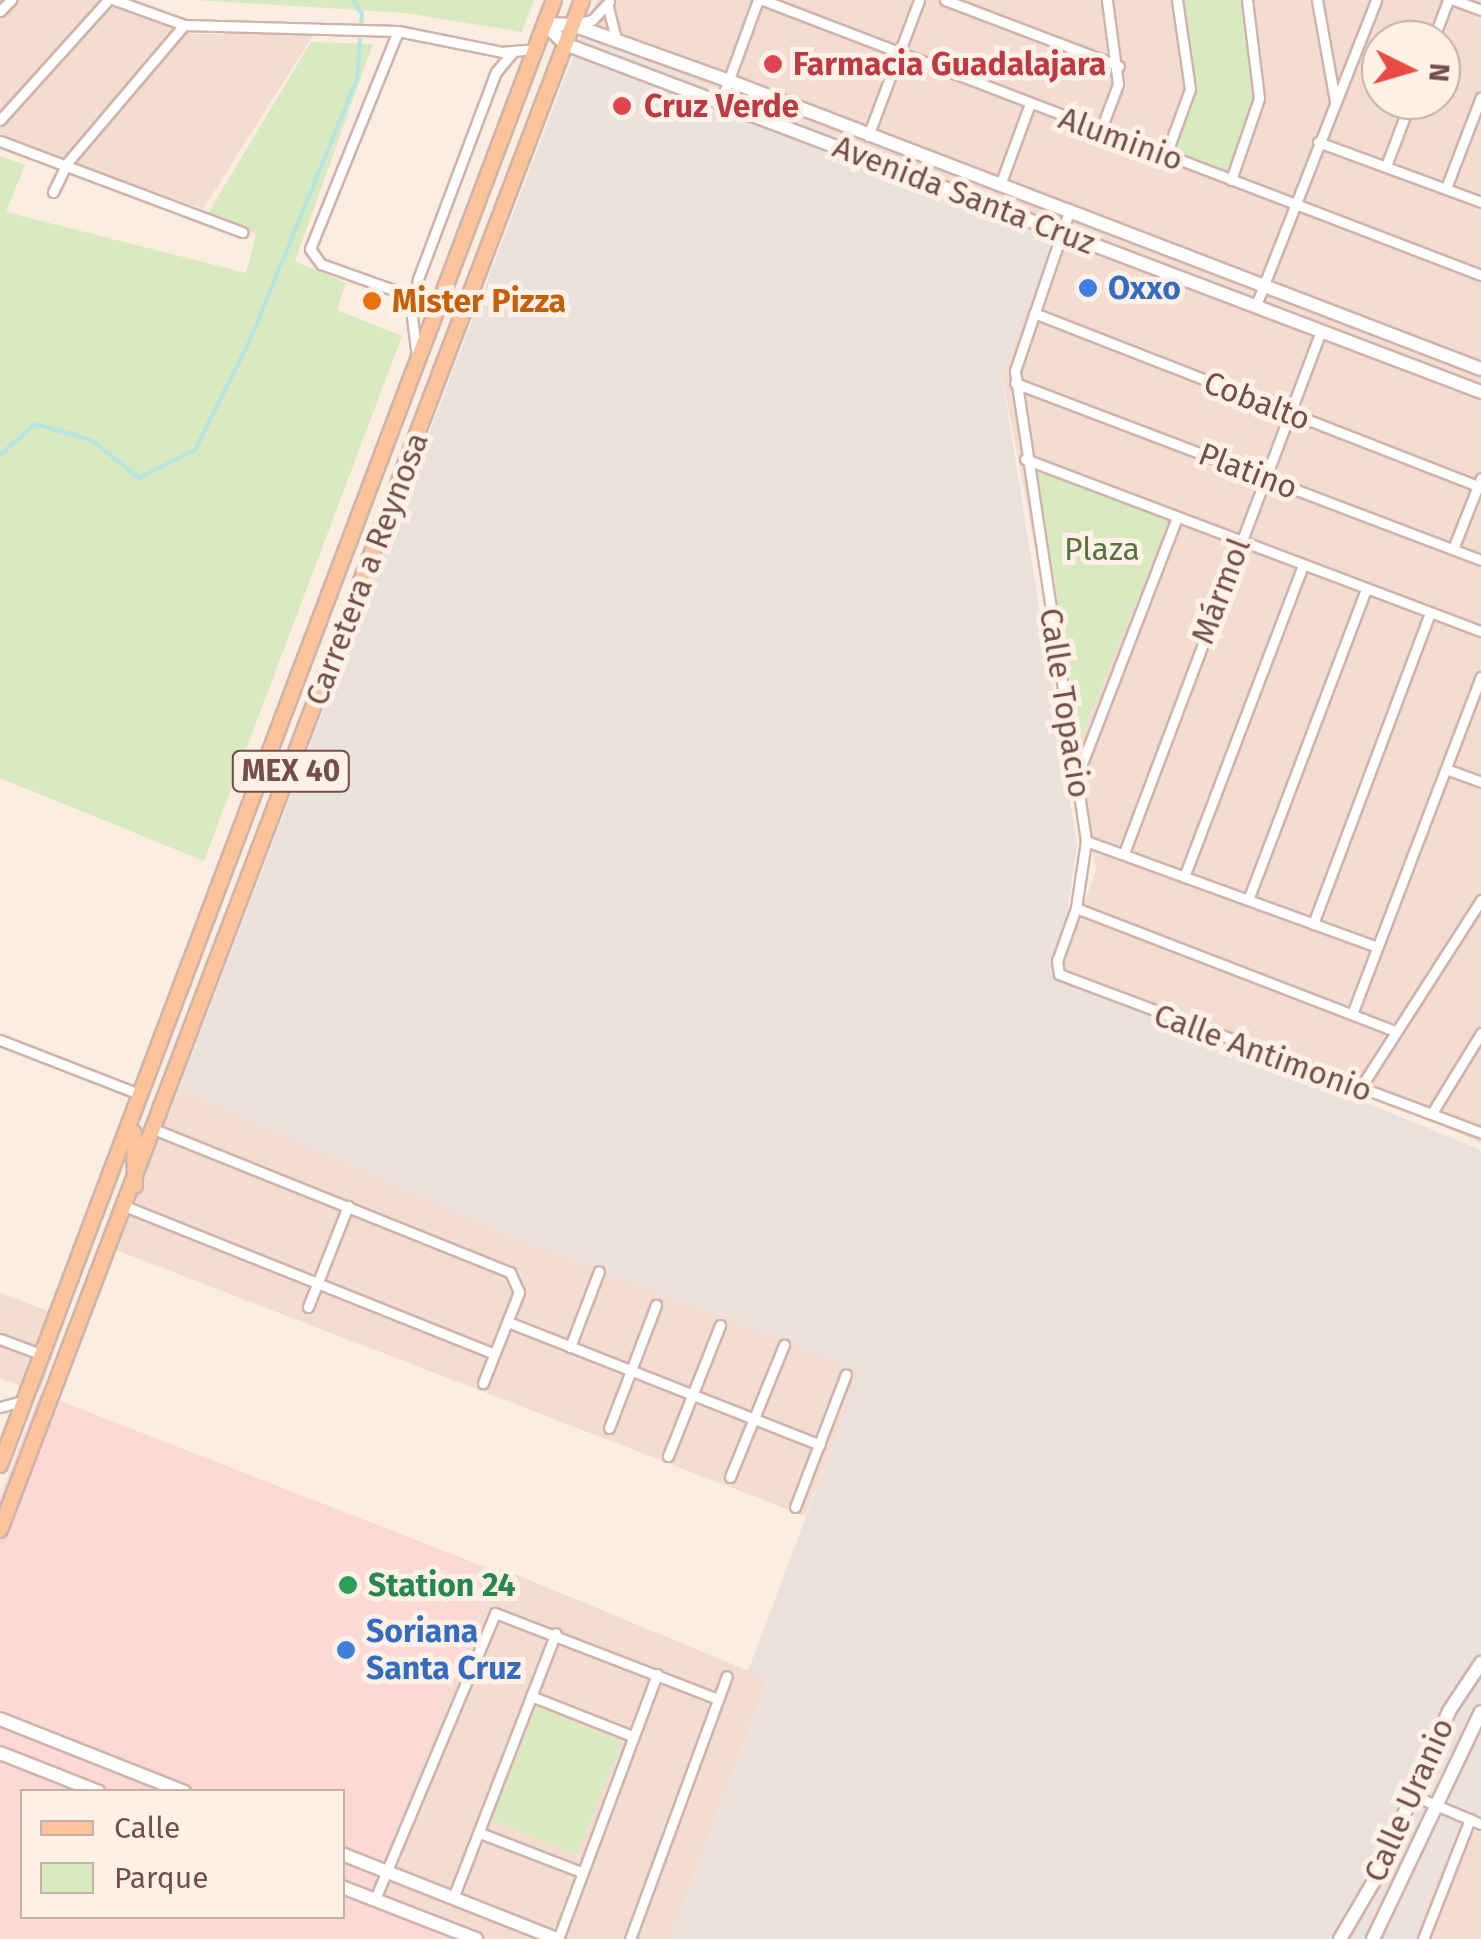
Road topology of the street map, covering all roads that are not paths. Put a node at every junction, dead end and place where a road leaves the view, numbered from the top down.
1 (10, 0) edge
2 (111, 0) edge
3 (554, 0) edge
4 (582, 0) edge
5 (760, 0) edge
6 (919, 0) edge
7 (945, 0) edge
8 (1107, 0) edge
9 (1177, 0) edge
10 (1247, 0) edge
11 (1318, 0) edge
12 (1376, 0) edge
13 (1451, 0) edge
14 (610, 1) edge
15 (1481, 10) edge
16 (0, 12) edge
17 (545, 24) junction
18 (184, 25) junction
19 (572, 25) junction
20 (398, 31) junction
21 (617, 41) junction
22 (565, 44) junction
23 (537, 48) junction
24 (485, 49) junction
25 (512, 53) junction
26 (897, 54) junction
27 (1118, 66) junction
28 (496, 72) junction
29 (728, 80) junction
30 (1481, 98) edge
31 (721, 101) junction
32 (1336, 104) junction
33 (1029, 106) junction
34 (0, 120) edge
35 (1403, 120) edge
36 (1100, 132) junction
37 (868, 136) junction
38 (0, 140) edge
39 (1318, 142) junction
40 (1166, 155) junction
41 (67, 164) junction
42 (1386, 166) junction
43 (1231, 180) junction
44 (1000, 184) junction
45 (1446, 188) junction
46 (52, 192) dead end
47 (1481, 202) edge
48 (1294, 204) junction
49 (1069, 212) junction
50 (242, 232) dead end
51 (1061, 233) junction
52 (1481, 275) edge
53 (1264, 286) junction
54 (413, 296) junction
55 (1256, 305) junction
56 (1034, 313) junction
57 (1321, 330) junction
58 (419, 364) junction
59 (1481, 369) edge
60 (1015, 383) junction
61 (1481, 392) edge
62 (1288, 414) junction
63 (1025, 458) junction
64 (1264, 477) junction
65 (1480, 483) edge
66 (1177, 518) junction
67 (1241, 540) junction
68 (349, 548) junction
69 (1453, 549) junction
70 (372, 557) junction
71 (1481, 560) edge
72 (1303, 565) junction
73 (1366, 589) junction
74 (1430, 612) junction
75 (1481, 631) edge
76 (1481, 677) edge
77 (1446, 769) junction
78 (1077, 776) junction
79 (1481, 782) edge
80 (1086, 841) junction
81 (1124, 853) junction
82 (1184, 877) junction
83 (1248, 900) junction
84 (1481, 900) edge
85 (1076, 908) junction
86 (1470, 919) junction
87 (1314, 924) junction
88 (1481, 927) edge
89 (1377, 947) junction
90 (1057, 961) joint
91 (1352, 1014) junction
92 (1394, 1031) junction
93 (1481, 1034) edge
94 (0, 1040) edge
95 (161, 1044) junction
96 (1359, 1090) junction
97 (142, 1095) junction
98 (1432, 1114) junction
99 (135, 1115) junction
100 (156, 1130) junction
101 (1481, 1132) edge
102 (135, 1186) junction
103 (348, 1206) junction
104 (128, 1207) junction
105 (118, 1232) junction
106 (88, 1240) junction
107 (599, 1272) dead end
108 (316, 1284) junction
109 (656, 1304) dead end
110 (308, 1307) dead end
111 (508, 1322) junction
112 (720, 1324) dead end
113 (0, 1339) edge
114 (784, 1345) dead end
115 (570, 1347) junction
116 (494, 1354) junction
117 (43, 1355) junction
118 (630, 1372) junction
119 (846, 1374) dead end
120 (483, 1383) dead end
121 (692, 1396) junction
122 (26, 1400) junction
123 (0, 1407) edge
124 (754, 1420) junction
125 (609, 1428) dead end
126 (820, 1445) junction
127 (668, 1456) dead end
128 (0, 1465) edge
129 (730, 1477) dead end
130 (795, 1506) dead end
131 (0, 1530) edge
132 (556, 1634) junction
133 (1481, 1663) edge
134 (657, 1674) junction
135 (727, 1676) dead end
136 (531, 1696) junction
137 (718, 1699) junction
138 (1481, 1712) edge
139 (0, 1719) edge
140 (632, 1736) junction
141 (0, 1753) edge
142 (91, 1789) edge
143 (176, 1789) edge
144 (1412, 1795) junction
145 (1436, 1805) junction
146 (1470, 1819) junction
147 (1481, 1824) edge
148 (480, 1832) junction
149 (345, 1855) edge
150 (386, 1872) junction
151 (581, 1872) junction
152 (345, 1887) edge
153 (452, 1898) junction
154 (375, 1899) junction
155 (476, 1939) edge
156 (558, 1939) edge
157 (630, 1939) edge
158 (1340, 1939) edge
159 (1373, 1939) edge
160 (1423, 1939) edge

1 - 16 street
2 - 18 street
2 - 34 street
3 - 17 main road, Carretera a Reynosa / MEX 40
4 - 19 main road, Carretera a Reynosa / MEX 40
5 - 26 street, Aluminio
5 - 29 street, Aluminio
6 - 26 street
7 - 27 street
8 - 27 street
9 - 40 street
10 - 43 street
11 - 32 street
12 - 32 street
13 - 15 street
14 - 19 street
14 - 21 street
17 - 19 street, Avenida Santa Cruz
17 - 22 street, Avenida Santa Cruz
17 - 23 main road, Carretera a Reynosa / MEX 40
18 - 20 street
18 - 41 street
19 - 21 street, Avenida Santa Cruz
19 - 22 main road, Carretera a Reynosa / MEX 40
20 - 24 street
20 - 54 street
21 - 29 street, Avenida Santa Cruz
22 - 31 street, Avenida Santa Cruz
22 - 70 main road, Carretera a Reynosa / MEX 40
23 - 25 street
23 - 58 main road, Carretera a Reynosa / MEX 40
24 - 25 street
24 - 28 street
25 - 28 street
26 - 33 street, Aluminio
26 - 37 street
27 - 36 street
28 - 54 street
29 - 31 street, Aluminio
29 - 37 street, Avenida Santa Cruz
30 - 45 street
31 - 51 street, Avenida Santa Cruz
32 - 39 street
33 - 36 street, Aluminio
33 - 44 street
35 - 42 street
36 - 40 street, Aluminio
37 - 44 street, Avenida Santa Cruz
38 - 41 street
39 - 42 street
39 - 48 street
40 - 43 street, Aluminio
41 - 46 street
41 - 50 street
42 - 45 street
43 - 48 street, Aluminio
44 - 49 street, Avenida Santa Cruz
45 - 47 street
48 - 52 street, Aluminio
48 - 53 street
49 - 51 street, Calle Topacio
49 - 53 street, Avenida Santa Cruz
51 - 55 street, Avenida Santa Cruz
51 - 56 street, Calle Topacio
53 - 55 street
53 - 59 street, Avenida Santa Cruz
54 - 58 street
55 - 57 street, Avenida Santa Cruz
56 - 60 street, Calle Topacio
56 - 62 street, Cobalto
57 - 61 street, Avenida Santa Cruz
57 - 62 street, Mármol
58 - 68 main road, Carretera a Reynosa / MEX 40
60 - 63 street, Calle Topacio
60 - 64 street, Platino
62 - 64 street, Mármol
62 - 65 street, Cobalto
63 - 66 street
63 - 78 street, Calle Topacio
64 - 67 street, Mármol
64 - 69 street, Platino
65 - 69 street
66 - 67 street
66 - 78 street
67 - 72 street
67 - 81 street, Mármol
68 - 70 main road
68 - 95 main road, Carretera a Reynosa / MEX 40
69 - 71 street, Platino
70 - 100 main road, Carretera a Reynosa / MEX 40
72 - 73 street
72 - 82 street
73 - 74 street
73 - 83 street
74 - 75 street
74 - 87 street
76 - 77 street
77 - 79 street
77 - 89 street
78 - 80 street, Calle Topacio
80 - 81 street
80 - 85 street, Calle Topacio
81 - 82 street
82 - 83 street
83 - 87 street
84 - 86 street
85 - 90 street, Calle Topacio
85 - 91 street
86 - 88 street
86 - 92 street
87 - 89 street
89 - 91 street
90 - 96 street, Calle Antimonio
91 - 92 street
92 - 96 street
93 - 98 street
94 - 97 street
95 - 97 main road, Carretera a Reynosa / MEX 40
95 - 100 main road
96 - 98 street, Calle Antimonio
97 - 99 main road, Carretera a Reynosa / MEX 40
98 - 101 street, Calle Antimonio
99 - 102 main road
99 - 106 main road, Carretera a Reynosa / MEX 40
100 - 102 main road, Carretera a Reynosa / MEX 40
100 - 103 street
102 - 104 main road, Carretera a Reynosa / MEX 40
103 - 108 street
103 - 111 street
104 - 105 main road, Carretera a Reynosa / MEX 40
104 - 108 street
105 - 106 main road
105 - 131 main road, Carretera a Reynosa / MEX 40
106 - 117 main road, Carretera a Reynosa / MEX 40
107 - 115 street
108 - 110 street
108 - 116 street
109 - 118 street
111 - 115 street
111 - 116 street
112 - 121 street
113 - 117 street
114 - 124 street
115 - 118 street
116 - 120 street
117 - 122 main road, Carretera a Reynosa / MEX 40
118 - 121 street
118 - 125 street
119 - 126 street
121 - 124 street
121 - 127 street
122 - 123 street
122 - 128 main road, Carretera a Reynosa / MEX 40
124 - 126 street
124 - 129 street
126 - 130 street
132 - 134 street
132 - 136 street
132 - 150 street
133 - 144 street, Calle Uranio
134 - 137 street
134 - 140 street
135 - 137 street
136 - 140 street
136 - 148 street
137 - 157 street
138 - 145 street, Calle Uranio
139 - 143 street
140 - 151 street
141 - 142 street
144 - 145 street
144 - 158 street, Calle Uranio
145 - 146 street
145 - 159 street, Calle Uranio
146 - 147 street
146 - 160 street
148 - 151 street
148 - 153 street
149 - 150 street
150 - 153 street
150 - 154 street
151 - 156 street
152 - 154 street
153 - 156 street
154 - 155 street

